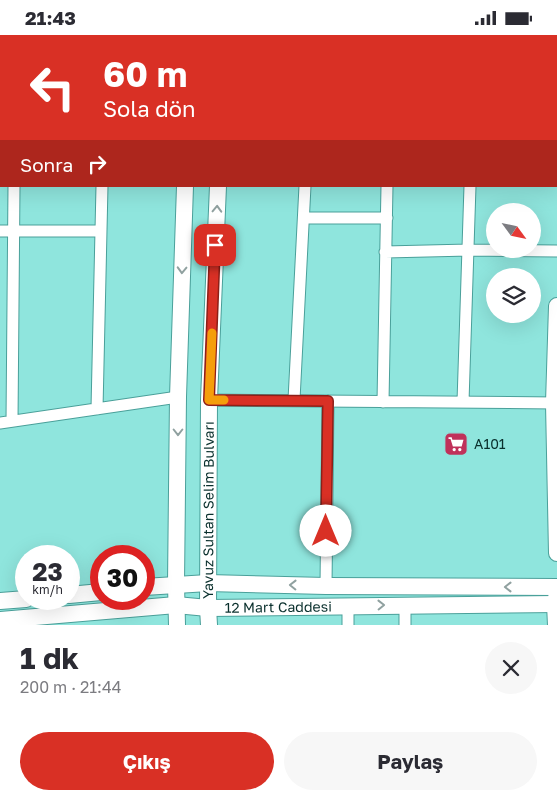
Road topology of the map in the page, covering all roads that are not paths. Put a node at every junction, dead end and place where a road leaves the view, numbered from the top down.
1 (14, 187) edge
2 (102, 187) edge
3 (184, 187) edge
4 (218, 187) edge
5 (306, 187) edge
6 (387, 187) edge
7 (470, 187) edge
8 (305, 217) junction
9 (386, 218) junction
10 (0, 231) edge
11 (14, 231) junction
12 (101, 231) junction
13 (469, 250) junction
14 (557, 251) edge
15 (385, 252) junction
16 (557, 306) edge
17 (178, 397) junction
18 (209, 400) junction
19 (294, 400) junction
20 (328, 401) junction
21 (383, 402) junction
22 (463, 402) junction
23 (556, 403) edge
24 (97, 409) junction
25 (12, 421) junction
26 (0, 423) edge
27 (557, 553) edge
28 (208, 583) junction
29 (176, 584) junction
30 (155, 586) edge
31 (326, 586) junction
32 (556, 597) edge
33 (15, 600) edge
34 (0, 601) edge
35 (176, 605) junction
36 (348, 605) junction
37 (405, 605) junction
38 (208, 608) junction
39 (0, 620) edge
40 (177, 625) edge
41 (209, 625) edge
42 (348, 625) edge
43 (405, 625) edge
44 (556, 625) edge

1 - 11 street
2 - 12 street
3 -> 17 street
18 -> 4 street, Yavuz Sultan Selim Bulvarı
5 - 8 street
6 - 9 street
7 - 13 street
8 - 9 street
8 - 19 street
9 - 15 street
10 - 11 street
11 - 12 street
11 - 25 street
12 - 24 street
13 - 14 street
13 - 15 street
13 - 22 street
15 - 21 street
16 - 23 street
17 - 24 street
17 -> 29 street
18 - 19 street
18 - 28 street, Yavuz Sultan Selim Bulvarı
19 - 20 street
20 - 21 street
20 - 31 street
21 - 22 street
22 - 23 street
23 - 27 street
24 - 25 street
25 - 26 street
28 - 29 street, 12 Mart Caddesi
31 -> 28 street, 12 Mart Caddesi
28 - 38 street, Yavuz Sultan Selim Bulvarı
29 - 30 street, 12 Mart Caddesi
29 - 35 street
32 -> 31 street, 12 Mart Caddesi
32 - 37 street, 12 Mart Caddesi
32 - 44 street
33 - 34 street
35 - 38 street, 12 Mart Caddesi
35 - 39 street, 12 Mart Caddesi
35 - 40 street
36 -> 37 street, 12 Mart Caddesi
36 - 38 street, 12 Mart Caddesi
36 - 42 street
37 - 43 street
38 - 41 street, Yavuz Sultan Selim Bulvarı

